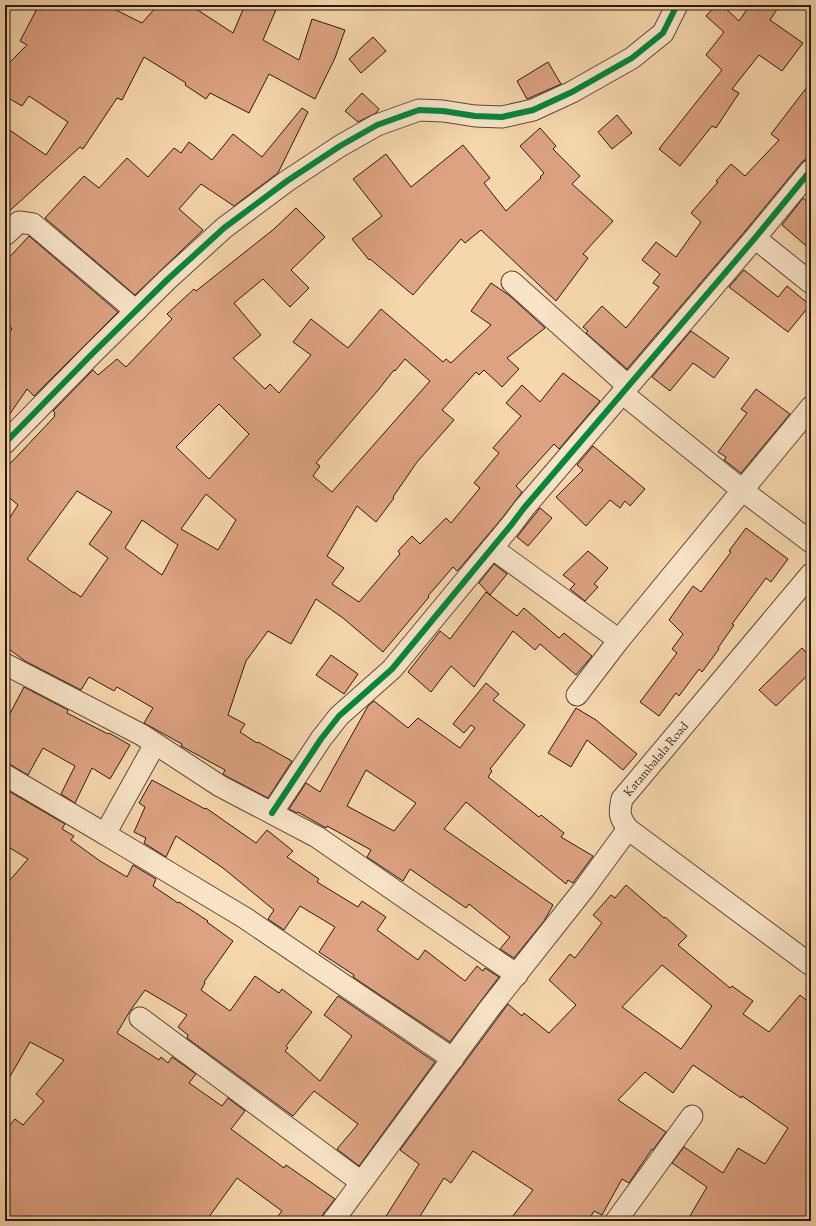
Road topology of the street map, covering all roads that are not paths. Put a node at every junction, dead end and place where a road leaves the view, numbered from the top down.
1 (677, 5) edge
2 (811, 170) edge
3 (5, 235) edge
4 (755, 238) junction
5 (512, 282) dead end
6 (811, 283) edge
7 (136, 311) junction
8 (625, 389) junction
9 (811, 407) edge
10 (5, 444) edge
11 (742, 490) junction
12 (811, 542) edge
13 (492, 548) junction
14 (811, 574) edge
15 (619, 640) junction
16 (5, 664) edge
17 (577, 695) dead end
18 (155, 744) junction
19 (5, 775) edge
20 (272, 813) junction
21 (628, 829) junction
22 (105, 834) junction
23 (811, 965) edge
24 (517, 975) junction
25 (140, 1018) dead end
26 (453, 1059) junction
27 (692, 1116) dead end
28 (361, 1182) junction
29 (333, 1221) edge
30 (616, 1221) edge

1 - 7 street
2 - 4 street
3 - 7 street
4 - 6 street
4 - 8 street
5 - 8 street
7 - 10 street
8 - 11 street
8 - 13 street
9 - 11 street
11 - 12 street
11 - 15 street
13 - 15 street
13 - 20 street
14 - 21 street, Katambalala Road
15 - 17 street
16 - 18 street
18 - 20 street
18 - 22 street
19 - 22 street
20 - 24 street
21 - 23 street, Katambalala Road
21 - 24 street
22 - 26 street
24 - 26 street
25 - 28 street
26 - 28 street
27 - 30 street
28 - 29 street

